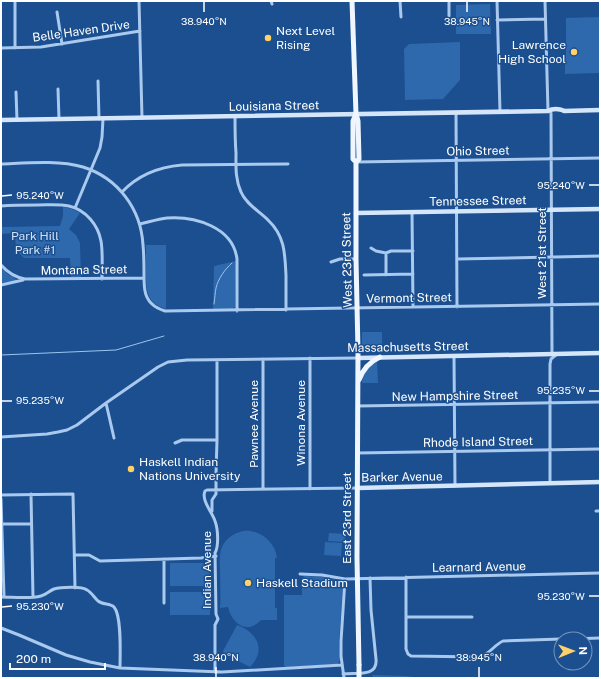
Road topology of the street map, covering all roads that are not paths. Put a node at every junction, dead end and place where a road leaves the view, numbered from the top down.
1 (15, 1) edge
2 (139, 1) edge
3 (352, 1) edge
4 (400, 1) edge
5 (449, 1) edge
6 (497, 1) edge
7 (545, 1) edge
8 (57, 12) dead end
9 (449, 16) dead end
10 (401, 17) dead end
11 (545, 19) junction
12 (497, 20) junction
13 (140, 31) junction
14 (62, 44) junction
15 (1, 48) edge
16 (15, 48) junction
17 (98, 81) dead end
18 (58, 89) dead end
19 (16, 92) dead end
20 (600, 110) edge
21 (500, 112) junction
22 (549, 112) junction
23 (456, 113) junction
24 (356, 114) junction
25 (235, 116) junction
26 (142, 118) junction
27 (59, 119) junction
28 (101, 119) junction
29 (1, 120) edge
30 (17, 120) junction
31 (600, 158) edge
32 (551, 159) junction
33 (456, 161) junction
34 (356, 162) junction
35 (1, 164) edge
36 (236, 164) junction
37 (288, 164) dead end
38 (90, 170) junction
39 (122, 192) junction
40 (1, 206) edge
41 (75, 208) junction
42 (600, 209) edge
43 (551, 210) junction
44 (457, 211) junction
45 (412, 212) junction
46 (356, 213) junction
47 (140, 224) junction
48 (371, 248) dead end
49 (412, 251) junction
50 (386, 253) junction
51 (600, 256) edge
52 (551, 257) junction
53 (356, 259) junction
54 (457, 259) junction
55 (331, 262) dead end
56 (1, 265) edge
57 (413, 274) junction
58 (364, 275) dead end
59 (386, 275) junction
60 (144, 278) junction
61 (25, 279) junction
62 (102, 279) junction
63 (1, 285) edge
64 (600, 304) edge
65 (551, 305) junction
66 (413, 307) junction
67 (457, 307) junction
68 (358, 308) junction
69 (237, 310) junction
70 (286, 310) junction
71 (552, 345) junction
72 (600, 353) edge
73 (544, 354) junction
74 (553, 354) junction
75 (454, 356) junction
76 (380, 357) junction
77 (310, 358) junction
78 (358, 358) junction
79 (263, 359) junction
80 (217, 360) junction
81 (550, 364) junction
82 (358, 385) junction
83 (600, 402) edge
84 (106, 403) junction
85 (550, 403) junction
86 (455, 405) junction
87 (358, 406) junction
88 (1, 437) edge
89 (114, 438) dead end
90 (217, 440) junction
91 (175, 443) dead end
92 (600, 449) edge
93 (550, 450) junction
94 (455, 451) junction
95 (357, 453) junction
96 (600, 482) edge
97 (550, 483) junction
98 (455, 486) junction
99 (310, 488) junction
100 (357, 488) junction
101 (263, 489) junction
102 (216, 490) junction
103 (205, 491) joint
104 (31, 494) junction
105 (1, 495) edge
106 (1, 499) edge
107 (596, 511) dead end
108 (600, 511) edge
109 (212, 516) junction
110 (1, 524) edge
111 (32, 524) junction
112 (75, 555) junction
113 (216, 556) junction
114 (164, 559) junction
115 (600, 573) edge
116 (300, 574) dead end
117 (406, 577) junction
118 (358, 578) junction
119 (370, 578) junction
120 (345, 579) junction
121 (75, 588) junction
122 (2, 597) edge
123 (33, 597) junction
124 (164, 603) dead end
125 (406, 617) junction
126 (472, 617) dead end
127 (1, 628) edge
128 (553, 639) edge
129 (342, 665) junction
130 (120, 668) junction
131 (215, 672) junction
132 (343, 674) junction
133 (344, 678) edge
134 (359, 678) edge

1 - 16 street
2 - 13 street
3 - 24 main road, West 23rd Street
4 - 10 street
5 - 9 street
6 - 12 street
7 - 11 street, West 21st Street
8 - 14 street
11 - 12 street
11 - 22 street, West 21st Street
12 - 21 street
13 - 14 street, Belle Haven Drive
13 - 26 street
14 - 16 street, Belle Haven Drive
15 - 16 street, Belle Haven Drive
17 - 28 street
18 - 27 street
19 - 30 street
20 - 22 main road, Louisiana Street
21 - 22 main road, Louisiana Street
21 - 23 main road, Louisiana Street
22 - 32 street, West 21st Street
23 - 24 main road, Louisiana Street
23 - 33 street
24 - 25 main road, Louisiana Street
24 - 34 main road, West 23rd Street
25 - 26 main road, Louisiana Street
25 - 36 street
26 - 28 main road, Louisiana Street
27 - 28 main road, Louisiana Street
27 - 30 main road, Louisiana Street
28 - 38 street
29 - 30 main road, Louisiana Street
31 - 32 street, Ohio Street
32 - 33 street, Ohio Street
32 - 43 street, West 21st Street
33 - 34 street, Ohio Street
33 - 44 street
34 - 46 main road, West 23rd Street
35 - 38 street
36 - 37 street
36 - 39 street
36 - 70 street
38 - 39 street
38 - 41 street
39 - 47 street
40 - 41 street
41 - 62 street
42 - 43 main road, Tennessee Street
43 - 44 main road, Tennessee Street
43 - 52 street, West 21st Street
44 - 45 main road, Tennessee Street
44 - 54 street
45 - 46 main road, Tennessee Street
45 - 49 street
46 - 53 main road, West 23rd Street
47 - 60 street
47 - 69 street
48 - 50 street
49 - 50 street
49 - 57 street
50 - 59 street
51 - 52 street
52 - 54 street
52 - 65 street, West 21st Street
53 - 55 street
53 - 68 main road, West 23rd Street
54 - 67 street
56 - 61 street, Montana Street
57 - 59 street
57 - 66 street
58 - 59 street
60 - 62 street, Montana Street
60 - 69 street, Vermont Street
61 - 62 street, Montana Street
61 - 63 street, Montana Street
64 - 65 street, Vermont Street
65 - 67 street, Vermont Street
65 - 71 street, West 21st Street
66 - 67 street, Vermont Street
66 - 68 street, Vermont Street
68 - 70 street, Vermont Street
68 - 78 main road, West 23rd Street
69 - 70 street, Vermont Street
71 - 73 street
71 - 74 street, West 21st Street
72 - 74 main road, Massachusetts Street
73 - 74 main road, Massachusetts Street
73 - 75 main road, Massachusetts Street
74 - 81 street, West 21st Street
74 - 81 street
75 - 76 main road, Massachusetts Street
75 - 86 street
76 - 78 main road, Massachusetts Street
76 - 82 main road
77 - 78 street, Massachusetts Street
77 - 79 street, Massachusetts Street
77 - 99 street, Winona Avenue
78 - 82 main road, East 23rd Street
79 - 80 street, Massachusetts Street
79 - 101 street, Pawnee Avenue
80 - 84 street, Massachusetts Street
80 - 90 street, Indian Avenue
81 - 85 street, West 21st Street
82 - 87 main road, East 23rd Street
83 - 85 street, New Hampshire Street
84 - 88 street, Massachusetts Street
84 - 89 street
85 - 86 street, New Hampshire Street
85 - 93 street, West 21st Street
86 - 87 street, New Hampshire Street
86 - 94 street
87 - 95 main road, East 23rd Street
90 - 91 street
90 - 102 street, Indian Avenue
92 - 93 street, Rhode Island Street
93 - 94 street, Rhode Island Street
93 - 97 street, West 21st Street
94 - 95 street, Rhode Island Street
94 - 98 street
95 - 100 main road, East 23rd Street
96 - 97 main road, Barker Avenue
97 - 98 main road, Barker Avenue
98 - 100 main road, Barker Avenue
99 - 100 street, Barker Avenue
99 - 101 street, Barker Avenue
100 - 118 main road, East 23rd Street
101 - 102 street, Barker Avenue
102 - 103 street, Barker Avenue
102 - 109 street, Indian Avenue
103 - 109 street, Indian Avenue
104 - 105 street
104 - 111 street
104 - 112 street
106 - 110 street
107 - 108 street
109 - 113 street, Indian Avenue
110 - 111 street
110 - 122 street
111 - 123 street
112 - 114 street
112 - 121 street
113 - 114 street
113 - 131 street, Indian Avenue
114 - 124 street
115 - 117 street, Learnard Avenue
116 - 120 street, Learnard Avenue
117 - 119 street, Learnard Avenue
117 - 125 street
118 - 119 street, Learnard Avenue
118 - 120 street, Learnard Avenue
118 - 134 main road, East 23rd Street, bridge
119 - 132 street
120 - 129 street
121 - 123 street
121 - 130 street
122 - 123 street
125 - 126 street
125 - 128 street
127 - 130 street
129 - 131 street
129 - 132 street
130 - 131 street
132 - 133 street

